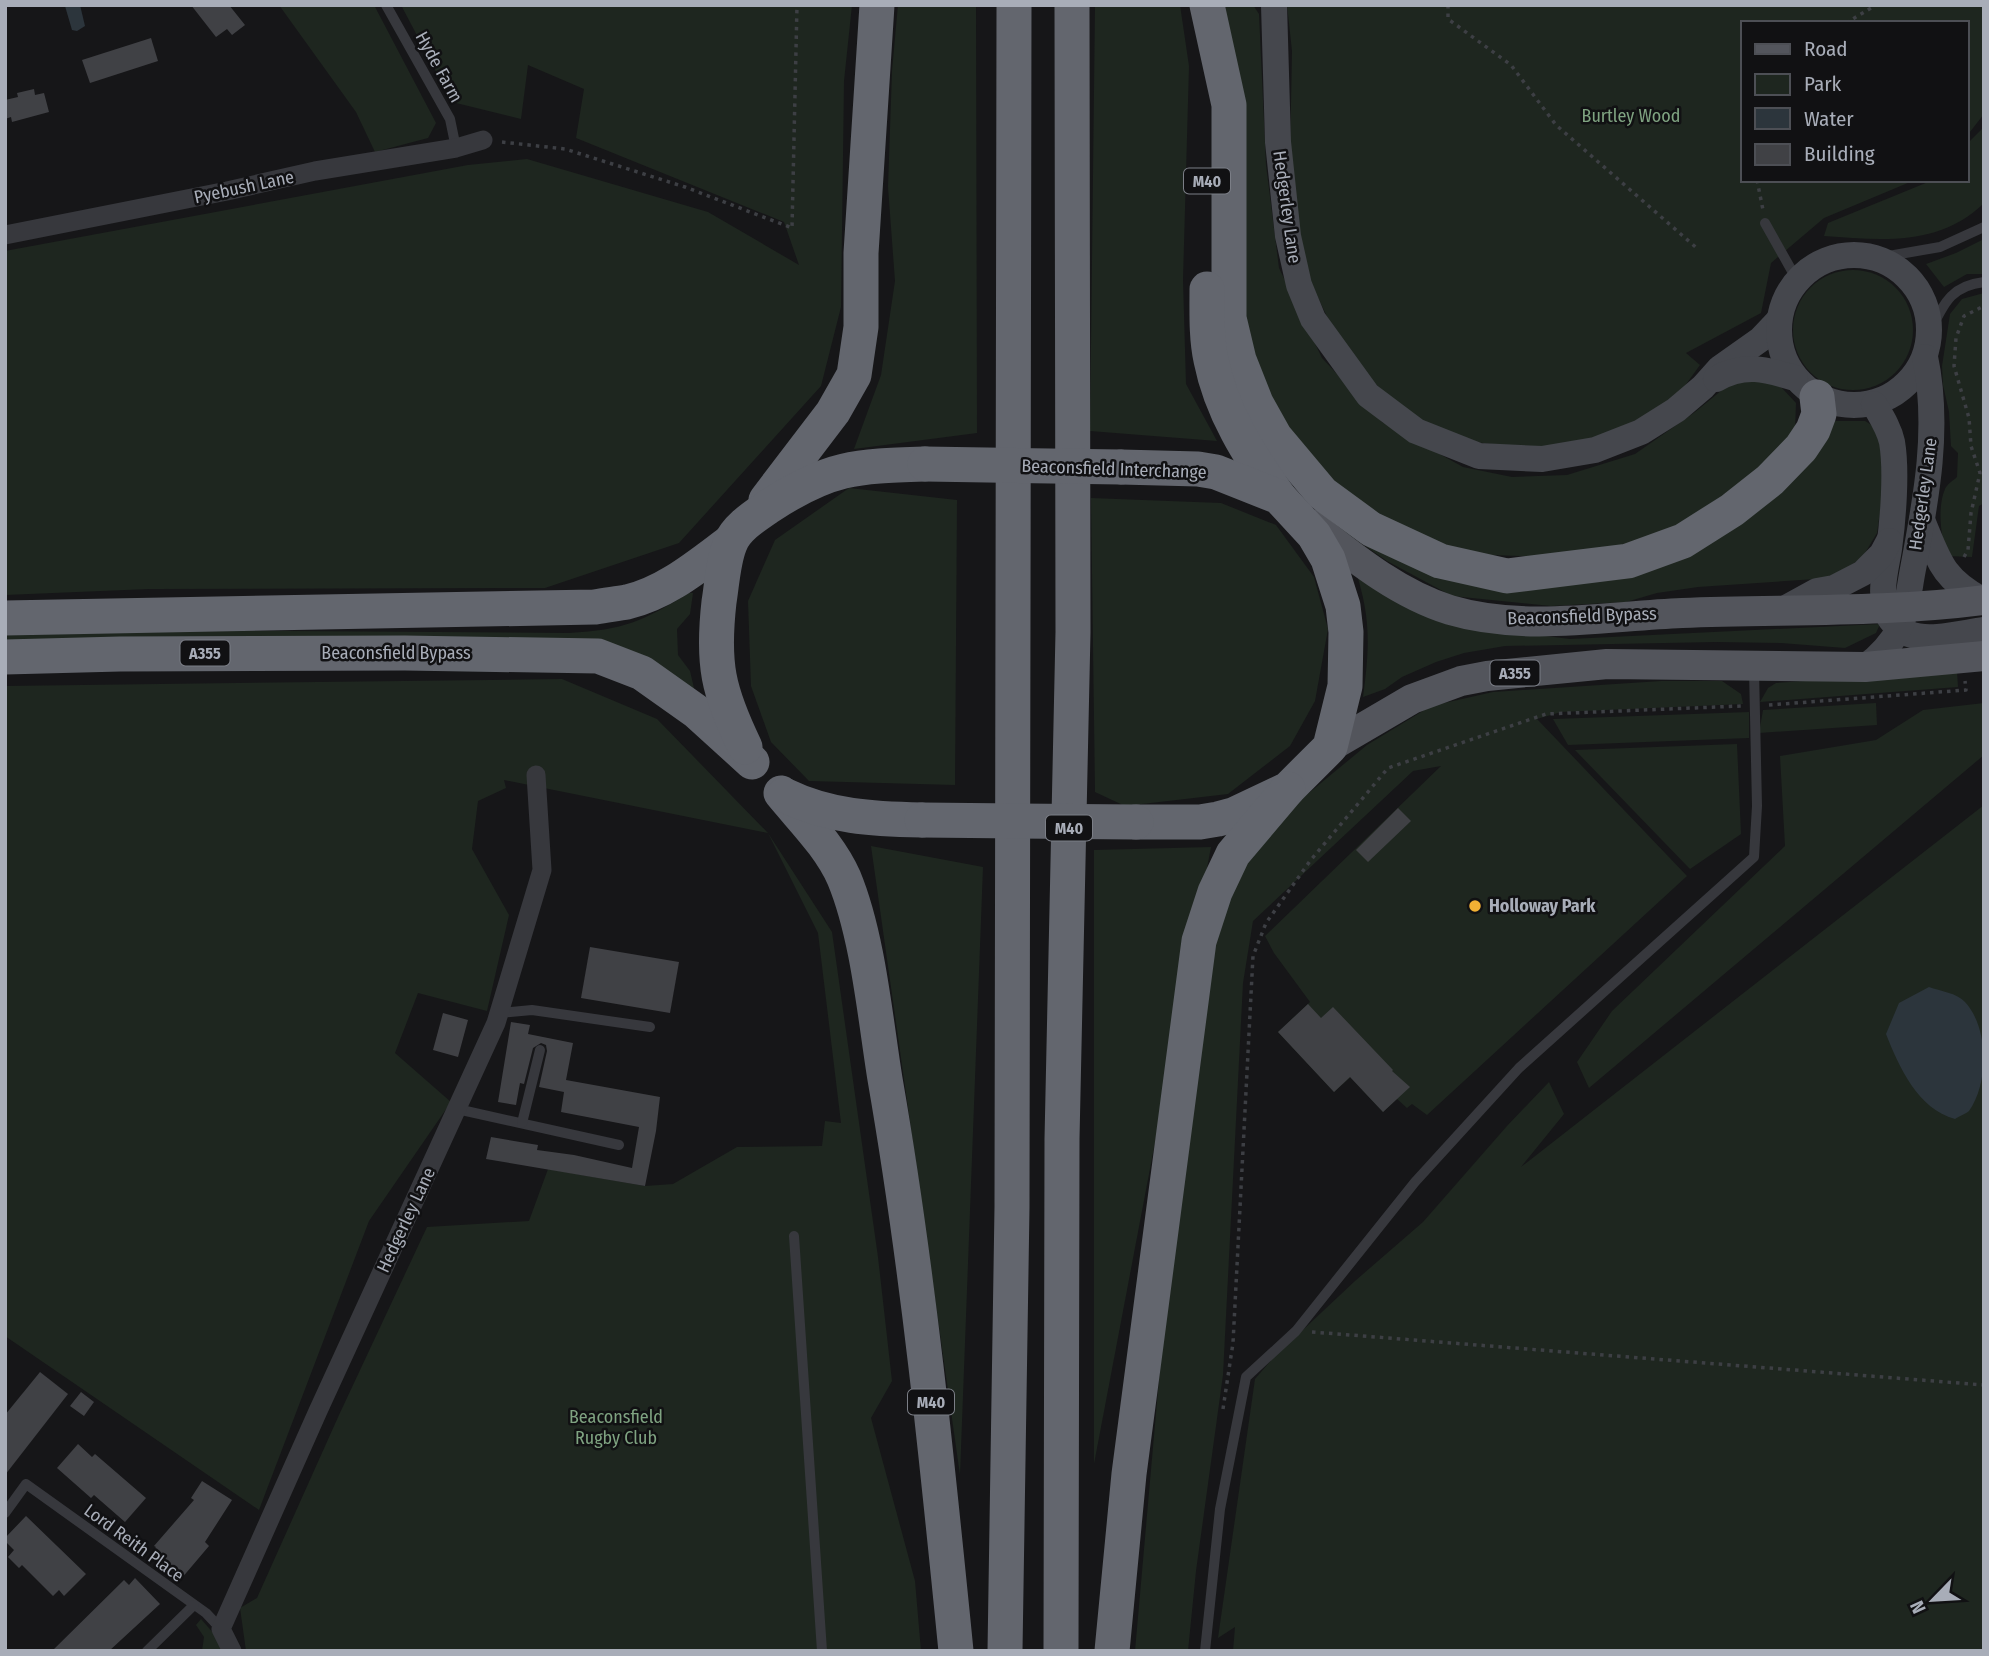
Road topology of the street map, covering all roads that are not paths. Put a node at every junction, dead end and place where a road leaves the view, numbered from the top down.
1 (386, 5) edge
2 (877, 5) edge
3 (1014, 5) edge
4 (1072, 5) edge
5 (1206, 5) edge
6 (1273, 5) edge
7 (483, 140) road end
8 (456, 148) junction
9 (1765, 223) road end
10 (1984, 227) edge
11 (5, 235) edge
12 (1877, 258) junction
13 (1797, 280) junction
14 (1984, 282) edge
15 (1779, 320) junction
16 (1927, 346) junction
17 (1703, 387) junction
18 (1806, 388) junction
19 (1874, 404) junction
20 (1284, 503) junction
21 (1922, 520) junction
22 (740, 531) junction
23 (1891, 534) junction
24 (1983, 600) edge
25 (1782, 610) junction
26 (1897, 615) junction
27 (5, 618) edge
28 (1984, 630) edge
29 (1984, 656) edge
30 (5, 657) edge
31 (1754, 664) junction
32 (1866, 667) junction
33 (1330, 747) junction
34 (752, 762) junction
35 (537, 775) dead end
36 (1288, 789) junction
37 (781, 793) junction
38 (499, 1013) junction
39 (650, 1027) dead end
40 (540, 1050) dead end
41 (457, 1109) junction
42 (522, 1122) junction
43 (619, 1145) dead end
44 (794, 1236) dead end
45 (5, 1513) edge
46 (194, 1605) junction
47 (221, 1629) junction
48 (147, 1651) edge
49 (232, 1651) edge
50 (822, 1651) edge
51 (956, 1651) edge
52 (1006, 1651) edge
53 (1061, 1651) edge
54 (1112, 1651) edge
55 (1205, 1651) edge

1 - 8 lane, Hyde Farm
2 - 22 highway
3 - 52 highway
4 - 53 highway, M40
5 - 18 highway, M40
5 - 20 highway, M40
6 - 17 street, Hedgerley Lane
7 - 8 street, Pyebush Lane
8 - 11 street, Pyebush Lane
9 - 13 lane
10 - 12 lane
12 - 13 street
12 - 16 street
13 - 15 street
14 - 16 lane
15 - 17 street, Hedgerley Lane
15 - 18 street
16 - 19 street
16 - 21 street, Hedgerley Lane
17 - 18 street, Hedgerley Lane
18 - 19 street
19 - 23 street, Hedgerley Lane
20 - 22 highway, Beaconsfield Interchange, bridge
20 - 25 main road, Beaconsfield Bypass
20 - 33 highway, Beaconsfield Interchange
21 - 24 street
21 - 26 street, Hedgerley Lane
22 - 27 highway, A355
22 - 34 highway
23 - 25 street
23 - 26 street, Hedgerley Lane
24 - 26 main road, Beaconsfield Bypass
25 - 26 main road, Beaconsfield Bypass
26 - 28 street
26 - 32 street, Hedgerley Lane
29 - 32 main road, A355
30 - 34 highway, Beaconsfield Bypass / A355
31 - 32 main road, A355
31 - 33 main road, A355
31 - 55 lane
33 - 36 highway
34 - 37 highway
35 - 38 street, Hedgerley Lane
36 - 37 highway, bridge
36 - 54 highway
37 - 51 highway, M40
38 - 39 lane
38 - 41 street, Hedgerley Lane
40 - 42 lane
41 - 42 lane
41 - 47 street, Hedgerley Lane
42 - 43 lane
44 - 50 lane
45 - 46 lane, Lord Reith Place
46 - 47 lane, Lord Reith Place
46 - 48 lane
47 - 49 street

